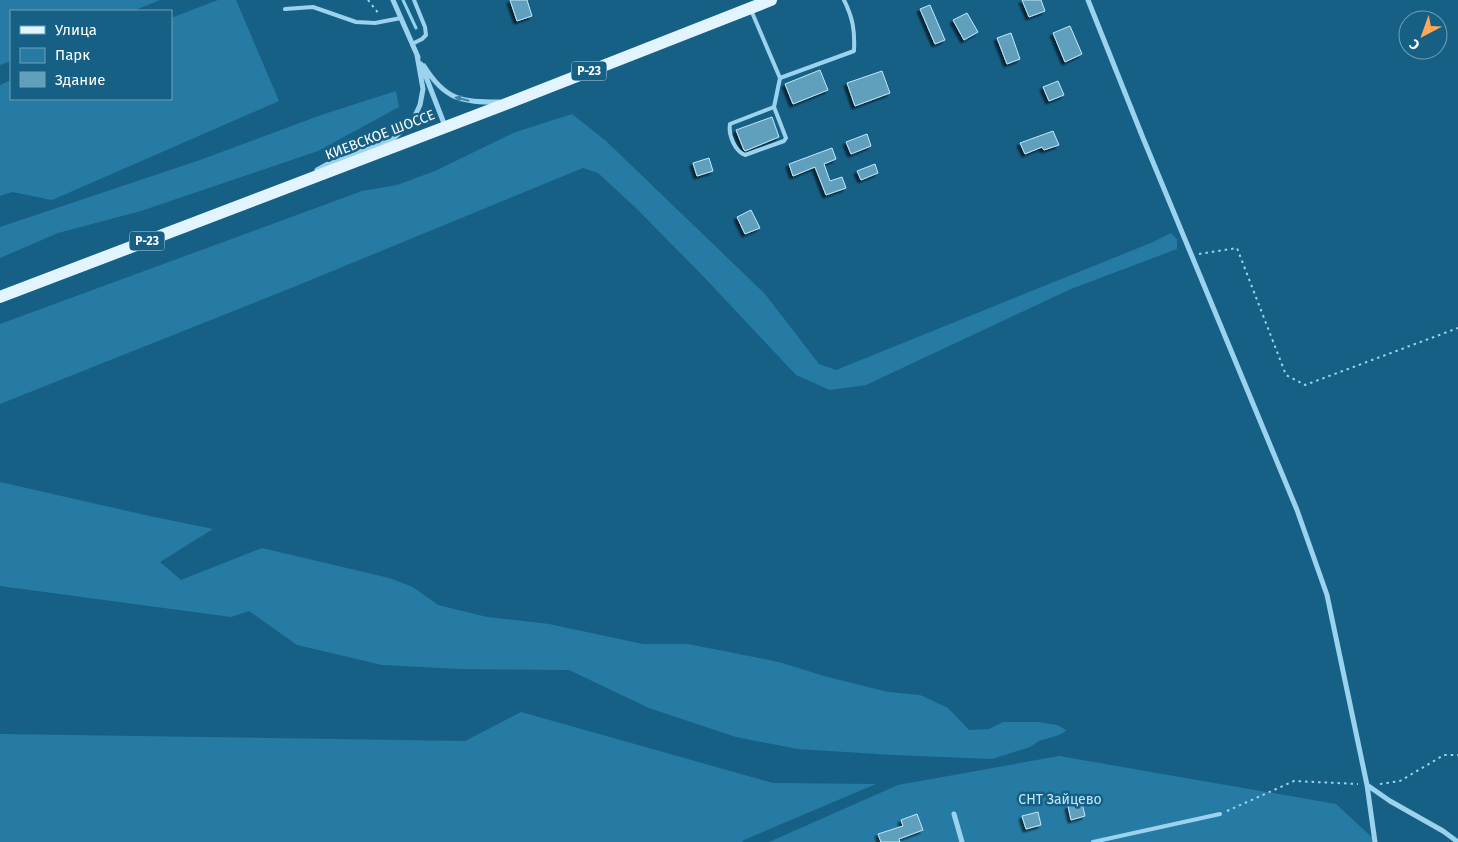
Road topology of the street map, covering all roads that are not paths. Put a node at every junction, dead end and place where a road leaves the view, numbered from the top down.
1 (393, 0) edge
2 (414, 0) edge
3 (771, 0) edge
4 (844, 0) edge
5 (1088, 0) edge
6 (750, 8) junction
7 (285, 9) dead end
8 (401, 18) junction
9 (412, 44) junction
10 (418, 55) junction
11 (780, 78) junction
12 (511, 102) junction
13 (774, 107) junction
14 (445, 126) junction
15 (294, 184) junction
16 (0, 297) edge
17 (1367, 785) junction
18 (954, 814) dead end
19 (1220, 814) road end
20 (962, 842) edge
21 (1092, 842) edge
22 (1375, 842) edge
23 (1458, 842) edge

1 - 8 street
2 - 9 lane
3 - 6 main road, КИЕВСКОЕ ШОССЕ / Р-23
4 - 11 lane
5 - 17 street
6 - 11 lane
6 - 12 main road, КИЕВСКОЕ ШОССЕ / Р-23
7 - 8 lane
8 - 9 street
9 - 10 street
12 -> 10 street
10 - 14 street
10 - 15 street
11 - 13 lane
12 - 14 main road, КИЕВСКОЕ ШОССЕ / Р-23
13 - 13 lane
14 - 15 main road, КИЕВСКОЕ ШОССЕ / Р-23
15 - 16 main road, КИЕВСКОЕ ШОССЕ / Р-23
17 - 22 street
17 - 23 street
18 - 20 street
19 - 21 lane

